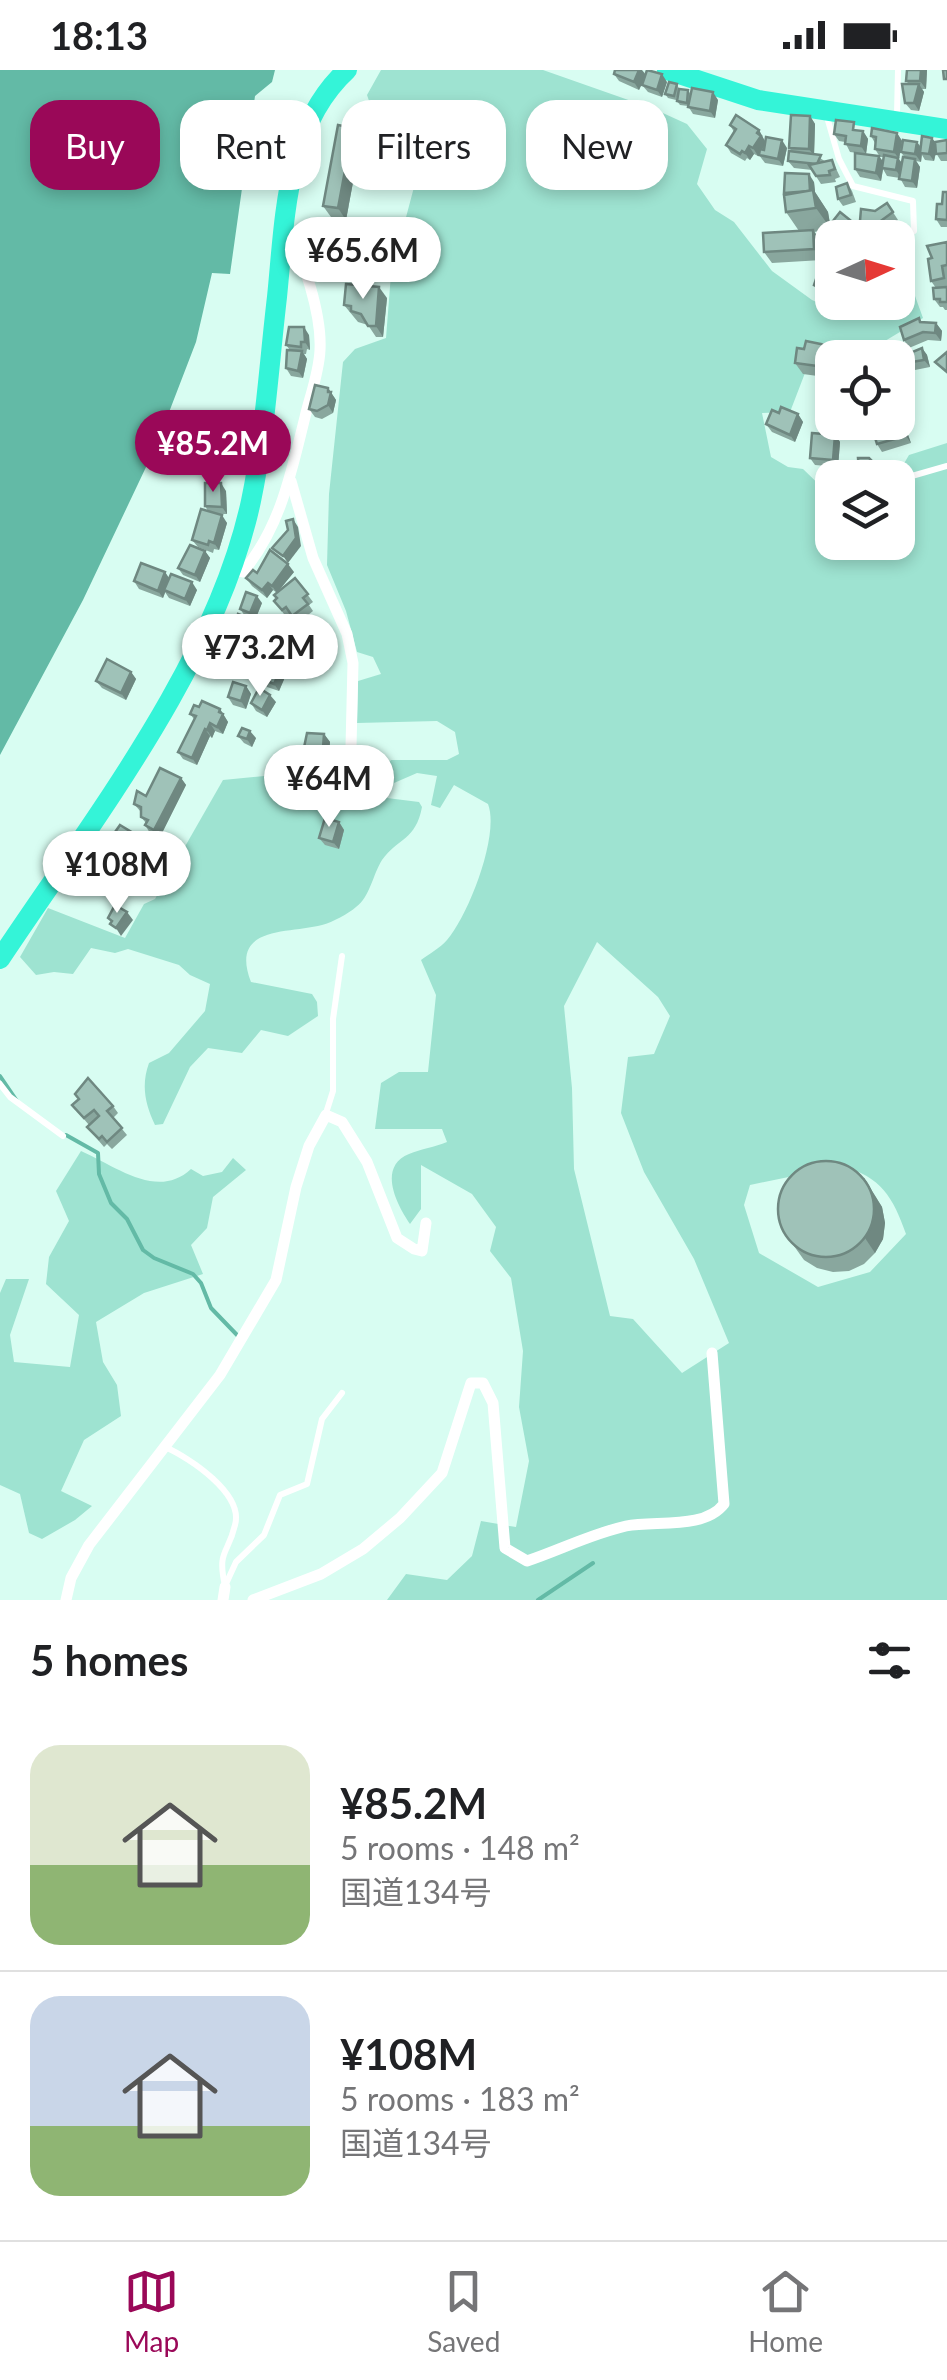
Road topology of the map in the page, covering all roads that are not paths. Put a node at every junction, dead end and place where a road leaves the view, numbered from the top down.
1 (348, 70) edge
2 (668, 70) edge
3 (898, 70) edge
4 (694, 75) edge
5 (826, 111) junction
6 (896, 122) junction
7 (947, 129) edge
8 (914, 220) edge
9 (285, 222) junction
10 (947, 466) edge
11 (915, 475) edge
12 (291, 482) junction
13 (230, 569) junction
14 (350, 789) dead end
15 (342, 956) dead end
16 (0, 959) edge
17 (0, 1084) edge
18 (326, 1115) junction
19 (63, 1136) dead end
20 (426, 1223) dead end
21 (712, 1353) dead end
22 (342, 1393) dead end
23 (165, 1448) junction
24 (224, 1593) edge
25 (66, 1600) edge
26 (252, 1600) edge

1 - 9 highway
2 - 4 highway
3 - 6 lane
4 - 5 highway
5 - 6 highway
5 - 8 lane
6 - 7 highway
9 - 12 street
9 - 13 highway
10 - 11 lane
12 - 13 street
12 - 14 street
13 - 16 highway
15 - 18 lane
17 - 19 lane
18 - 20 street
18 - 23 street
21 - 26 street
22 - 24 lane
23 - 24 lane
23 - 25 street

